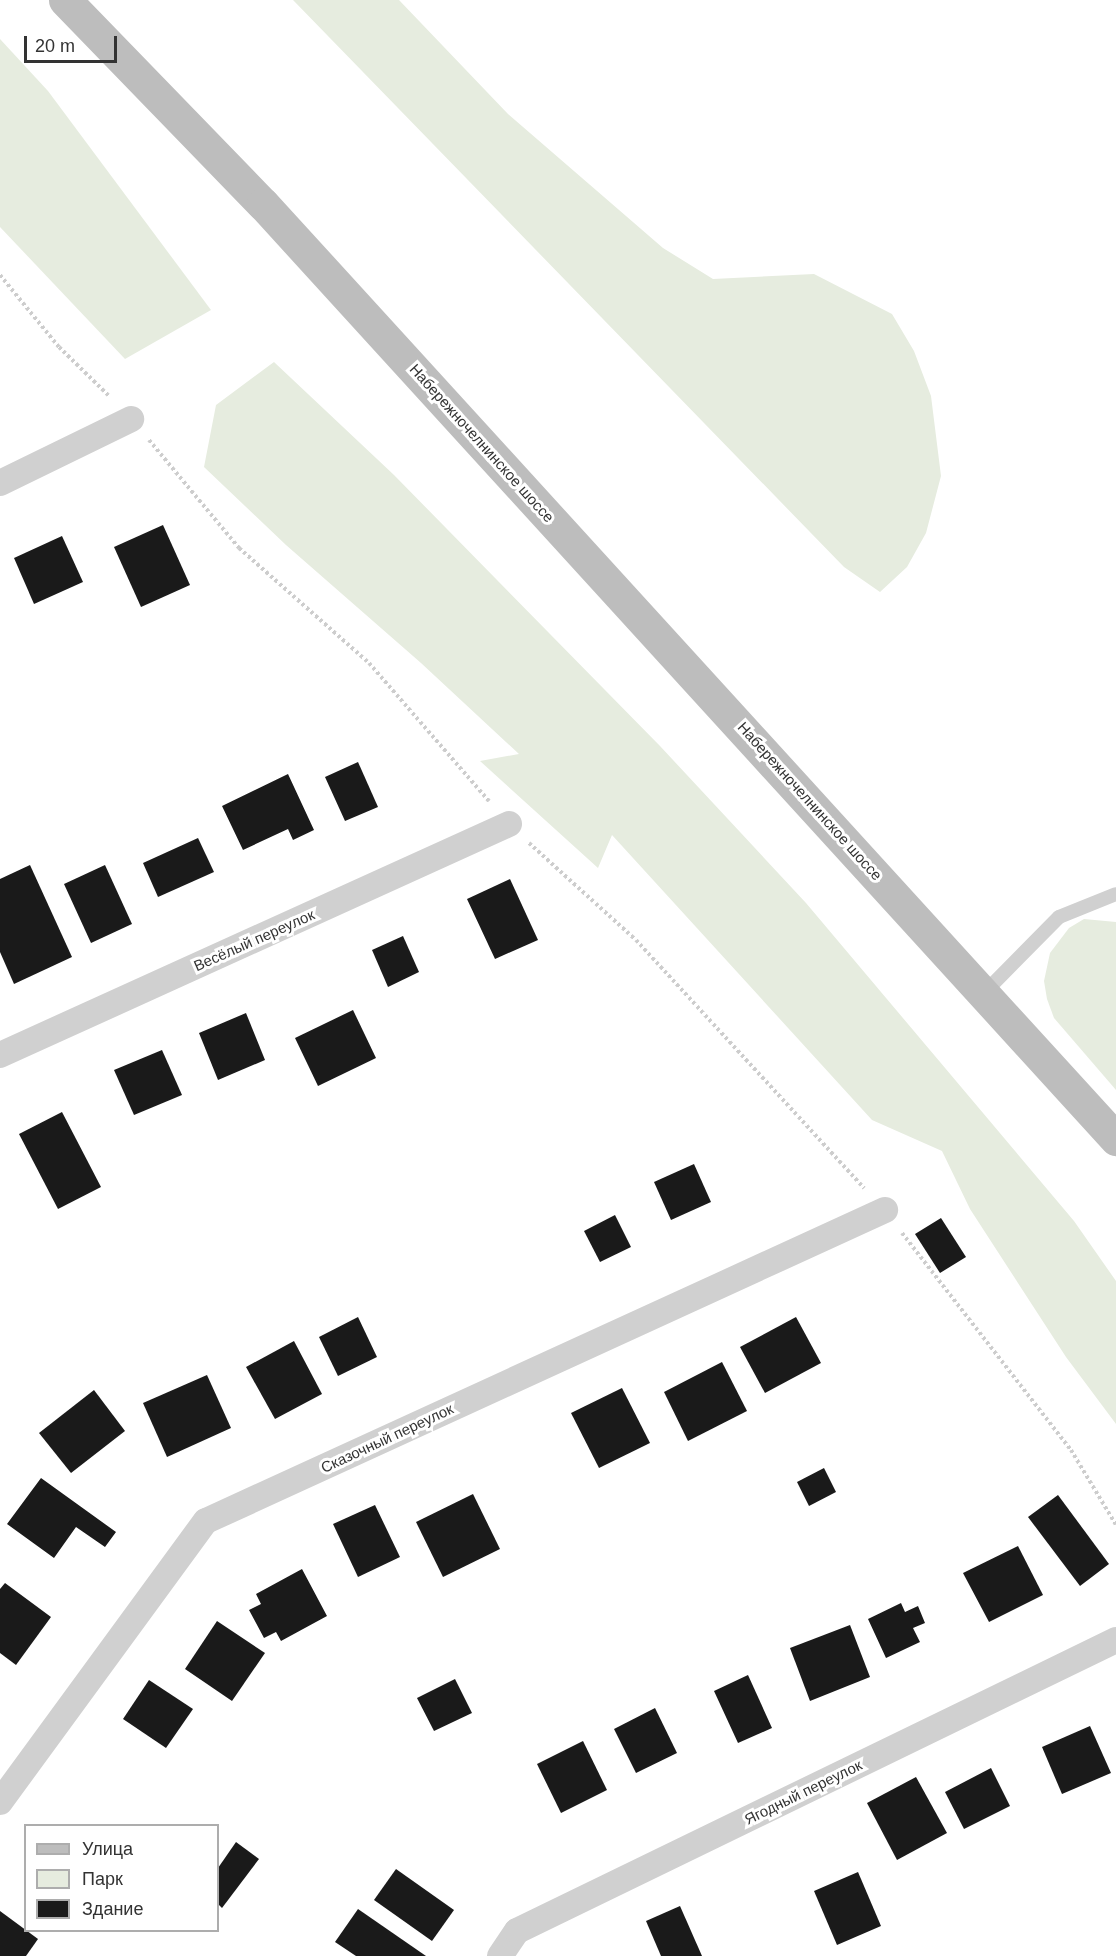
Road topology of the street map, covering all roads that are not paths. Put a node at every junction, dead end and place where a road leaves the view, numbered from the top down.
1 (65, 0) edge
2 (131, 419) road end
3 (0, 483) edge
4 (509, 824) road end
5 (1116, 894) edge
6 (985, 992) junction
7 (0, 1055) edge
8 (1116, 1139) edge
9 (885, 1210) road end
10 (1116, 1640) edge
11 (0, 1802) edge
12 (500, 1956) edge

1 - 6 main road, Набережночелнинское шоссе
2 - 3 street
4 - 7 street, Весёлый переулок
5 - 6 lane
6 - 8 main road, Набережночелнинское шоссе
9 - 11 street, Сказочный переулок
10 - 12 street, Ягодный переулок

